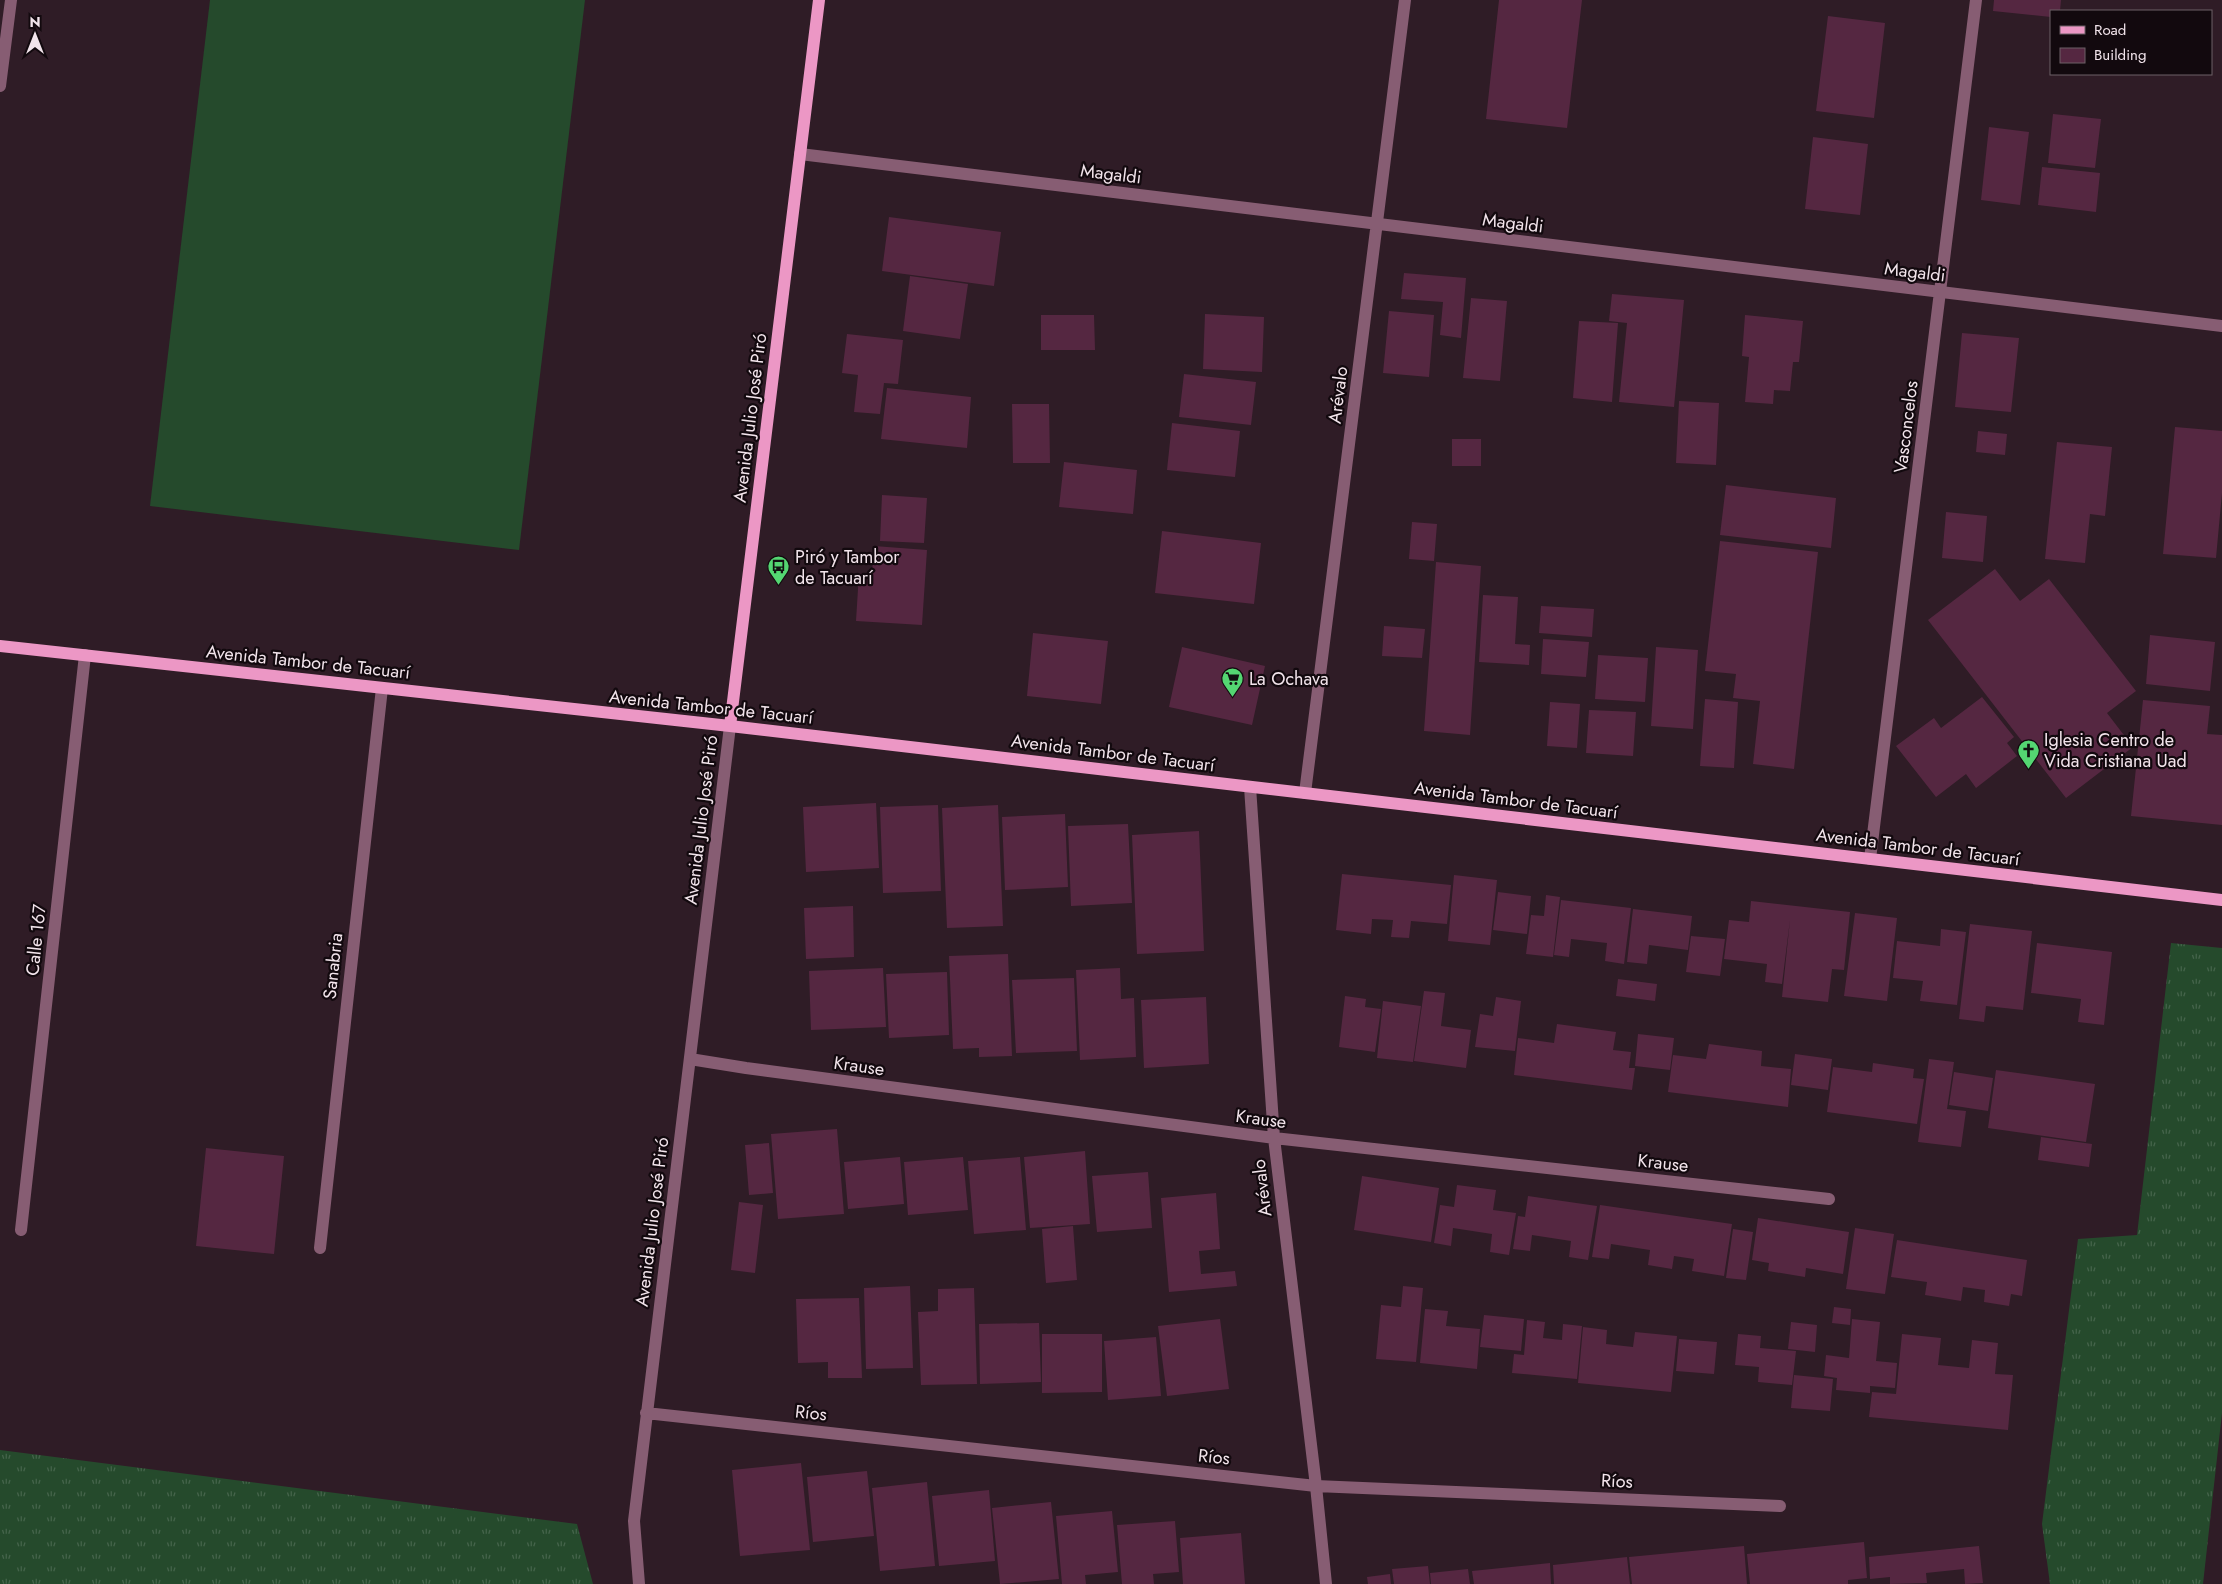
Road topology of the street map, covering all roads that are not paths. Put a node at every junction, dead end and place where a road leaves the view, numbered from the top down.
1 (11, 0) edge
2 (819, 0) edge
3 (1405, 0) edge
4 (1976, 0) edge
5 (0, 86) edge
6 (800, 154) junction
7 (1378, 224) junction
8 (1940, 292) junction
9 (2222, 326) edge
10 (0, 646) edge
11 (85, 655) junction
12 (382, 688) junction
13 (730, 726) junction
14 (1250, 787) junction
15 (1305, 793) junction
16 (1870, 859) junction
17 (2222, 900) edge
18 (690, 1059) junction
19 (1274, 1138) junction
20 (1829, 1199) dead end
21 (21, 1230) dead end
22 (320, 1248) dead end
23 (646, 1413) junction
24 (1316, 1486) junction
25 (1780, 1506) dead end
26 (639, 1584) edge
27 (1326, 1584) edge

1 - 5 street
2 - 6 main road, Avenida Julio José Piró
3 - 7 street, Arévalo
4 - 8 street, Vasconcelos
6 - 7 street, Magaldi
6 - 13 main road, Avenida Julio José Piró
7 - 8 street, Magaldi
7 - 15 street, Arévalo
8 - 9 street, Magaldi
8 - 16 street, Vasconcelos
10 - 11 main road, Avenida Tambor de Tacuarí
11 - 12 main road, Avenida Tambor de Tacuarí
11 - 21 street, Calle 167
12 - 13 main road, Avenida Tambor de Tacuarí
12 - 22 street, Sanabria
13 - 14 main road, Avenida Tambor de Tacuarí
13 - 18 street, Avenida Julio José Piró
14 - 15 main road, Avenida Tambor de Tacuarí
14 - 19 street, Arévalo
15 - 16 main road, Avenida Tambor de Tacuarí
16 - 17 main road, Avenida Tambor de Tacuarí
18 - 19 street, Krause
18 - 23 street, Avenida Julio José Piró
19 - 20 street, Krause
19 - 24 street, Arévalo
23 - 24 street, Ríos
23 - 26 street, Avenida Julio José Piró
24 - 25 street, Ríos
24 - 27 street, Arévalo

